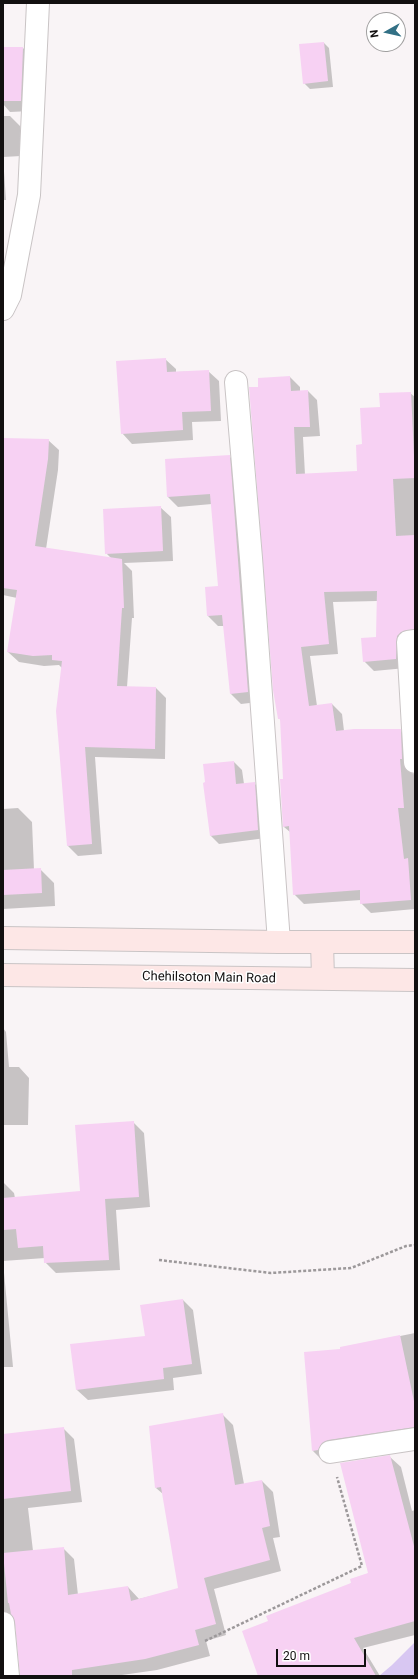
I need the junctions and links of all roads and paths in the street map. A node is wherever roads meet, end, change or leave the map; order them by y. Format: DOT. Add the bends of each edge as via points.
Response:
graph roads {
  1 [pos="38,3"];
  2 [pos="3,309"];
  3 [pos="236,382"];
  4 [pos="415,641"];
  5 [pos="415,762"];
  6 [pos="3,938"];
  7 [pos="279,942"];
  8 [pos="322,942"];
  9 [pos="415,942"];
  10 [pos="3,975"];
  11 [pos="323,978"];
  12 [pos="415,980"];
  13 [pos="415,1245"];
  14 [pos="159,1260"];
  15 [pos="415,1439"];
  16 [pos="330,1452"];
  17 [pos="3,1623"];
  18 [pos="205,1640"];
  19 [pos="8,1676"];
  1 -- 2 [label="street" via="29,195 10,295"];
  3 -- 7 [label="street"];
  4 -- 5 [label="street" via="408,642"];
  6 -- 7 [label="main road"];
  7 -- 8 [label="main road"];
  8 -- 9 [label="main road"];
  8 -- 11 [label="main road"];
  10 -- 11 [label="main road, Chehilsoton Main Road"];
  11 -- 12 [label="main road, Chehilsoton Main Road"];
  13 -- 14 [label="path" via="406,1246 351,1268 270,1273"];
  15 -- 16 [label="street"];
  16 -- 18 [label="path" via="362,1566"];
  17 -- 19 [label="street"];
}
